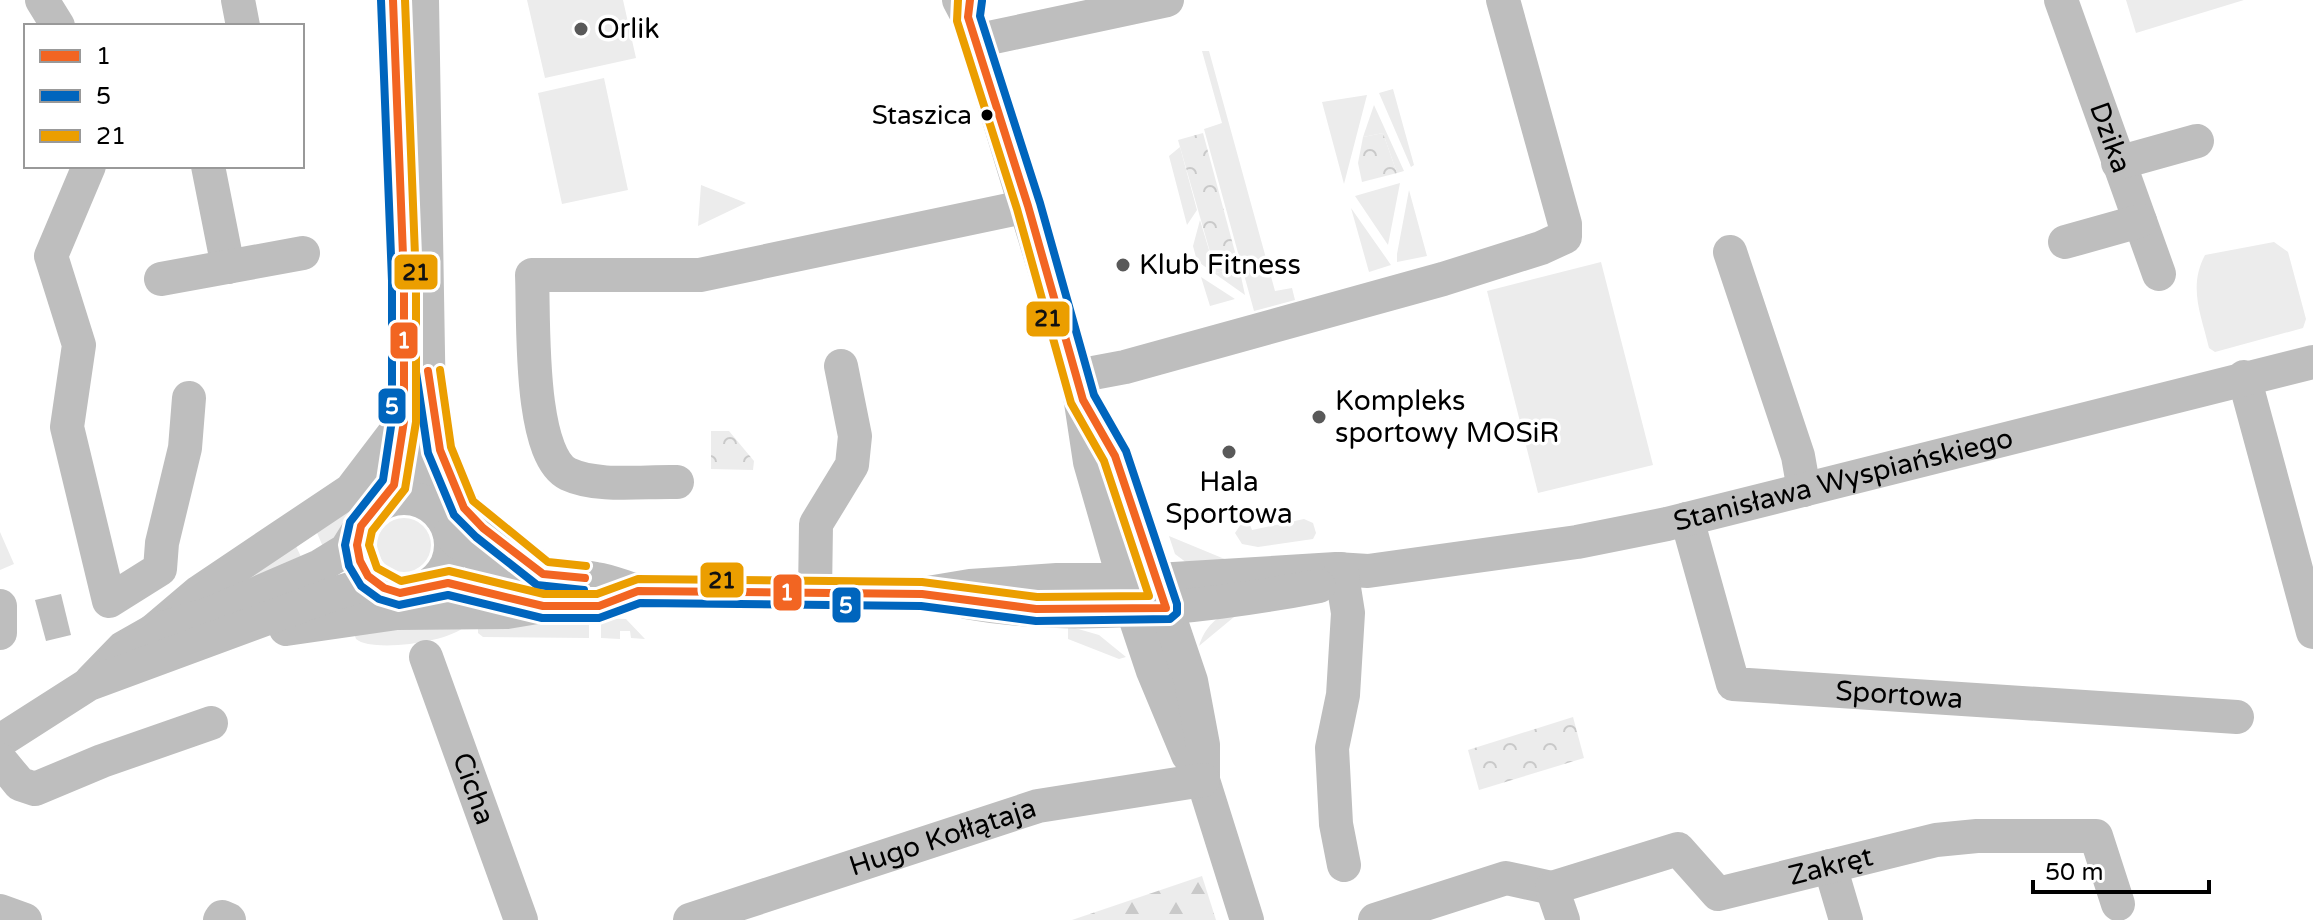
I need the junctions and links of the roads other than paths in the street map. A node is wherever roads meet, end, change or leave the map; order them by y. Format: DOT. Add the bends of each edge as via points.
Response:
graph roads {
  1 [pos="42,0"];
  2 [pos="238,0"];
  3 [pos="393,0"];
  4 [pos="422,0"];
  5 [pos="1167,0"];
  6 [pos="1503,0"];
  7 [pos="2061,0"];
  8 [pos="968,14"];
  9 [pos="57,24"];
  10 [pos="243,24"];
  11 [pos="2197,141"];
  12 [pos="2118,163"];
  13 [pos="88,168"];
  14 [pos="208,168"];
  15 [pos="1028,206"];
  16 [pos="2140,221"];
  17 [pos="2065,242"];
  18 [pos="1730,252"];
  19 [pos="303,253"];
  20 [pos="228,267"];
  21 [pos="2159,274"];
  22 [pos="161,279"];
  23 [pos="415,281"];
  24 [pos="2313,362"];
  25 [pos="841,366"];
  26 [pos="2244,377"];
  27 [pos="1080,388"];
  28 [pos="189,398"];
  29 [pos="416,416"];
  30 [pos="677,482"];
  31 [pos="1804,490"];
  32 [pos="370,515"];
  33 [pos="1687,519"];
  34 [pos="446,525"];
  35 [pos="1351,573"];
  36 [pos="429,585"];
  37 [pos="384,588"];
  38 [pos="543,590"];
  39 [pos="815,594"];
  40 [pos="1144,594"];
  41 [pos="0,606"];
  42 [pos="238,630"];
  43 [pos="153,631"];
  44 [pos="2313,632"];
  45 [pos="0,633"];
  46 [pos="426,657"];
  47 [pos="89,684"];
  48 [pos="2237,717"];
  49 [pos="211,723"];
  50 [pos="0,741"];
  51 [pos="0,760"];
  52 [pos="1202,776"];
  53 [pos="1344,865"];
  54 [pos="1830,866"];
  55 [pos="1558,904"];
  56 [pos="2118,904"];
  57 [pos="1721,907"];
  58 [pos="0,911"];
  59 [pos="25,920"];
  60 [pos="521,920"];
  61 [pos="690,920"];
  62 [pos="1247,920"];
  63 [pos="1375,920"];
  64 [pos="1846,920"];
  1 -- 9 [label="street"];
  2 -- 10 [label="street"];
  3 -- 23 [label="street"];
  4 -- 23 [label="street"];
  5 -- 8 [label="street"];
  6 -- 27 [label="street" via="1565,237 1443,279 1125,367"];
  7 -- 12 [label="street, Dzika"];
  8 -- 15 [label="street"];
  11 -- 12 [label="street"];
  12 -- 16 [label="street, Dzika"];
  13 -- 28 [label="street" via="51,256 79,345 67,427 109,601 160,569 185,448"];
  14 -- 20 [label="street"];
  15 -- 27 [label="street"];
  15 -- 30 [label="street" via="700,275 532,275 537,384 552,461 583,480"];
  16 -- 17 [label="street"];
  16 -- 21 [label="street, Dzika"];
  18 -- 31 [label="street" via="1798,456"];
  19 -- 20 [label="street"];
  20 -- 22 [label="street"];
  23 -- 29 [label="street"];
  24 -- 26 [label="street, Stanisława Wyspiańskiego"];
  25 -- 39 [label="street" via="855,436 852,465 816,524"];
  26 -- 31 [label="street, Stanisława Wyspiańskiego"];
  26 -- 44 [label="street"];
  27 -- 40 [label="street" via="1115,456"];
  29 -- 32 [label="street" via="394,485"];
  29 -- 34 [label="street" via="430,490"];
  29 -- 38 [label="street" via="462,506 496,539 525,555"];
  29 -- 43 [label="street" via="351,490 199,592"];
  31 -- 33 [label="street, Stanisława Wyspiańskiego"];
  32 -- 34 [label="street" via="395,499 413,499"];
  32 -- 37 [label="street" via="357,545 360,561"];
  32 -- 43 [label="street" via="346,550 320,566 209,614"];
  33 -- 35 [label="street, Stanisława Wyspiańskiego" via="1577,542"];
  33 -- 48 [label="street, Sportowa" via="1733,684"];
  34 -- 36 [label="street" via="449,563"];
  34 -- 38 [label="street, Stanisława Wyspiańskiego" via="466,551"];
  35 -- 40 [label="street, Stanisława Wyspiańskiego"];
  35 -- 53 [label="street" via="1343,695 1332,748"];
  36 -- 37 [label="street" via="400,593"];
  36 -- 38 [label="street, Stanisława Wyspiańskiego"];
  37 -- 42 [label="street" via="360,586"];
  38 -- 39 [label="street, Stanisława Wyspiańskiego" via="599,606 638,591"];
  38 -- 42 [label="street" via="507,612 397,613 280,631"];
  39 -- 40 [label="street, Stanisława Wyspiańskiego" via="922,594 1036,609"];
  40 -- 52 [label="street" via="1172,717"];
  41 -- 45 [label="street"];
  42 -- 47 [label="street"];
  43 -- 47 [label="street" via="123,648"];
  46 -- 60 [label="street, Cicha"];
  47 -- 50 [label="street"];
  49 -- 51 [label="street" via="35,789 20,784"];
  52 -- 61 [label="street, Hugo Kołłątaja" via="1038,806"];
  52 -- 62 [label="street"];
  54 -- 56 [label="street, Zakręt" via="1936,840 2096,836"];
  54 -- 57 [label="street, Zakręt"];
  54 -- 64 [label="street"];
  55 -- 57 [label="street, Zakręt" via="1678,849"];
  55 -- 63 [label="street" via="1506,878"];
  58 -- 59 [label="street"];
}
